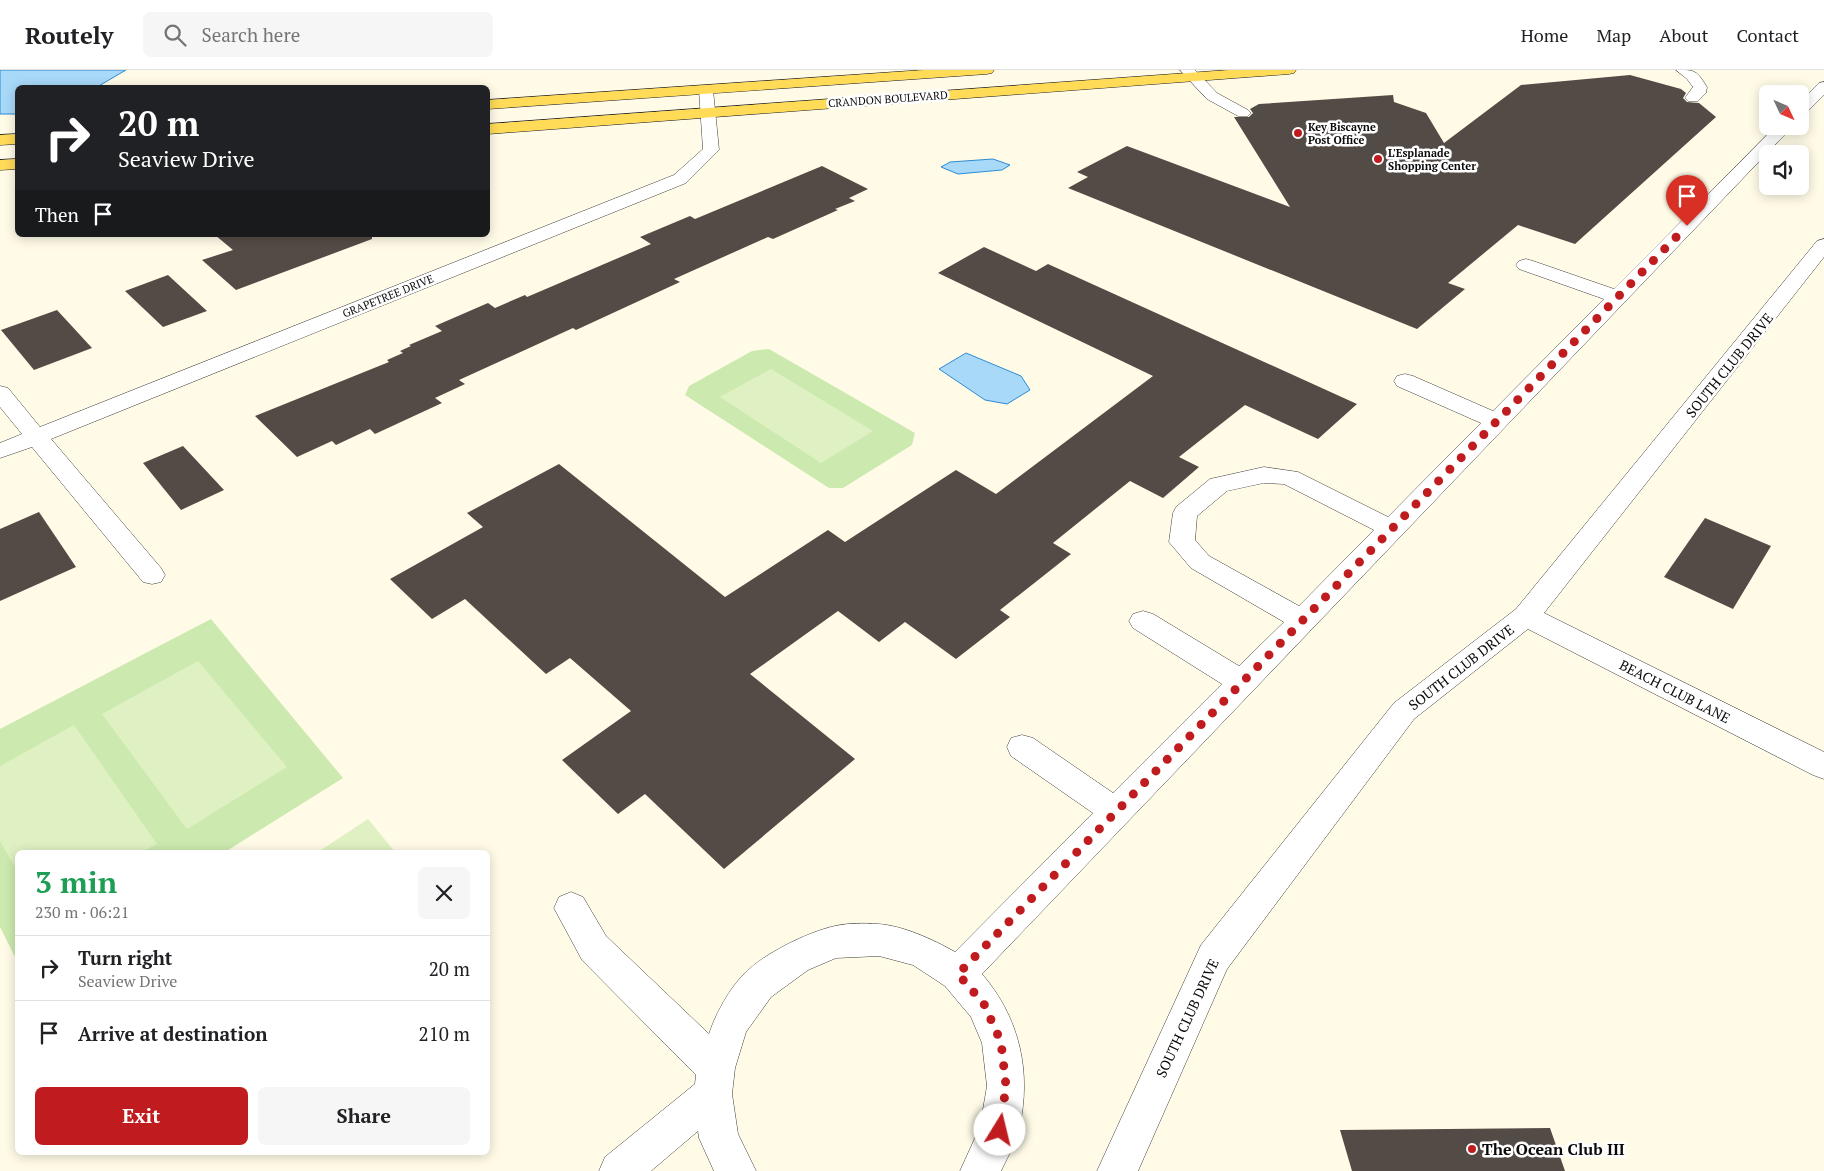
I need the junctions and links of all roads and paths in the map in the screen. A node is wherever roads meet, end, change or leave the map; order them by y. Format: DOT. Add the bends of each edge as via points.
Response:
graph roads {
  1 [pos="987,70"];
  2 [pos="1289,70"];
  3 [pos="1683,70"];
  4 [pos="1190,74"];
  5 [pos="1824,86"];
  6 [pos="706,90"];
  7 [pos="1693,98"];
  8 [pos="1809,102"];
  9 [pos="490,106"];
  10 [pos="708,112"];
  11 [pos="1243,113"];
  12 [pos="490,129"];
  13 [pos="1776,135"];
  14 [pos="15,139"];
  15 [pos="0,140"];
  16 [pos="0,164"];
  17 [pos="15,164"];
  18 [pos="1821,253"];
  19 [pos="1526,264"];
  20 [pos="1618,297"];
  21 [pos="1405,381"];
  22 [pos="0,392"];
  23 [pos="1497,421"];
  24 [pos="35,437"];
  25 [pos="0,451"];
  26 [pos="1392,529"];
  27 [pos="152,575"];
  28 [pos="1526,616"];
  29 [pos="1303,620"];
  30 [pos="1143,621"];
  31 [pos="1242,682"];
  32 [pos="1022,747"];
  33 [pos="1824,766"];
  34 [pos="1116,812"];
  35 [pos="571,908"];
  36 [pos="958,974"];
  37 [pos="715,1081"];
  38 [pos="619,1171"];
  39 [pos="736,1171"];
  40 [pos="980,1171"];
  41 [pos="1117,1171"];
  1 -- 6 [label="main road, CRANDON BOULEVARD"];
  2 -- 4 [label="main road, CRANDON BOULEVARD"];
  3 -- 7 [label="street" via="1693,76 1700,88"];
  4 -- 10 [label="main road, CRANDON BOULEVARD"];
  4 -- 11 [label="street" via="1212,96"];
  5 -- 8 [label="street"];
  6 -- 9 [label="main road, CRANDON BOULEVARD"];
  6 -- 10 [label="street, GRAPETREE DRIVE"];
  10 -- 12 [label="main road, CRANDON BOULEVARD"];
  10 -- 24 [label="street, GRAPETREE DRIVE" via="711,150 680,179"];
  13 -- 20 [label="street"];
  14 -- 15 [label="main road"];
  16 -- 17 [label="main road"];
  18 -- 28 [label="street, SOUTH CLUB DRIVE"];
  19 -- 20 [label="street"];
  20 -- 23 [label="street"];
  21 -- 23 [label="street"];
  22 -- 24 [label="street"];
  23 -- 26 [label="street"];
  24 -- 25 [label="street, GRAPETREE DRIVE"];
  24 -- 27 [label="street"];
  26 -- 29 [label="street"];
  26 -- 29 [label="street" via="1289,477 1264,475 1219,485 1185,514 1182,542 1200,562"];
  28 -- 33 [label="street, BEACH CLUB LANE"];
  28 -- 41 [label="street, SOUTH CLUB DRIVE" via="1404,711 1214,957"];
  29 -- 31 [label="street"];
  30 -- 31 [label="street"];
  31 -- 34 [label="street"];
  32 -- 34 [label="street"];
  34 -- 36 [label="street"];
  35 -- 37 [label="street" via="594,948"];
  36 -- 37 [label="street" via="921,951 879,940 836,942 795,958 758,985 731,1023"];
  36 -- 40 [label="street" via="984,1004 1001,1042 1006,1086 1000,1130"];
  37 -- 38 [label="street"];
  37 -- 39 [label="street" via="719,1138"];
}
